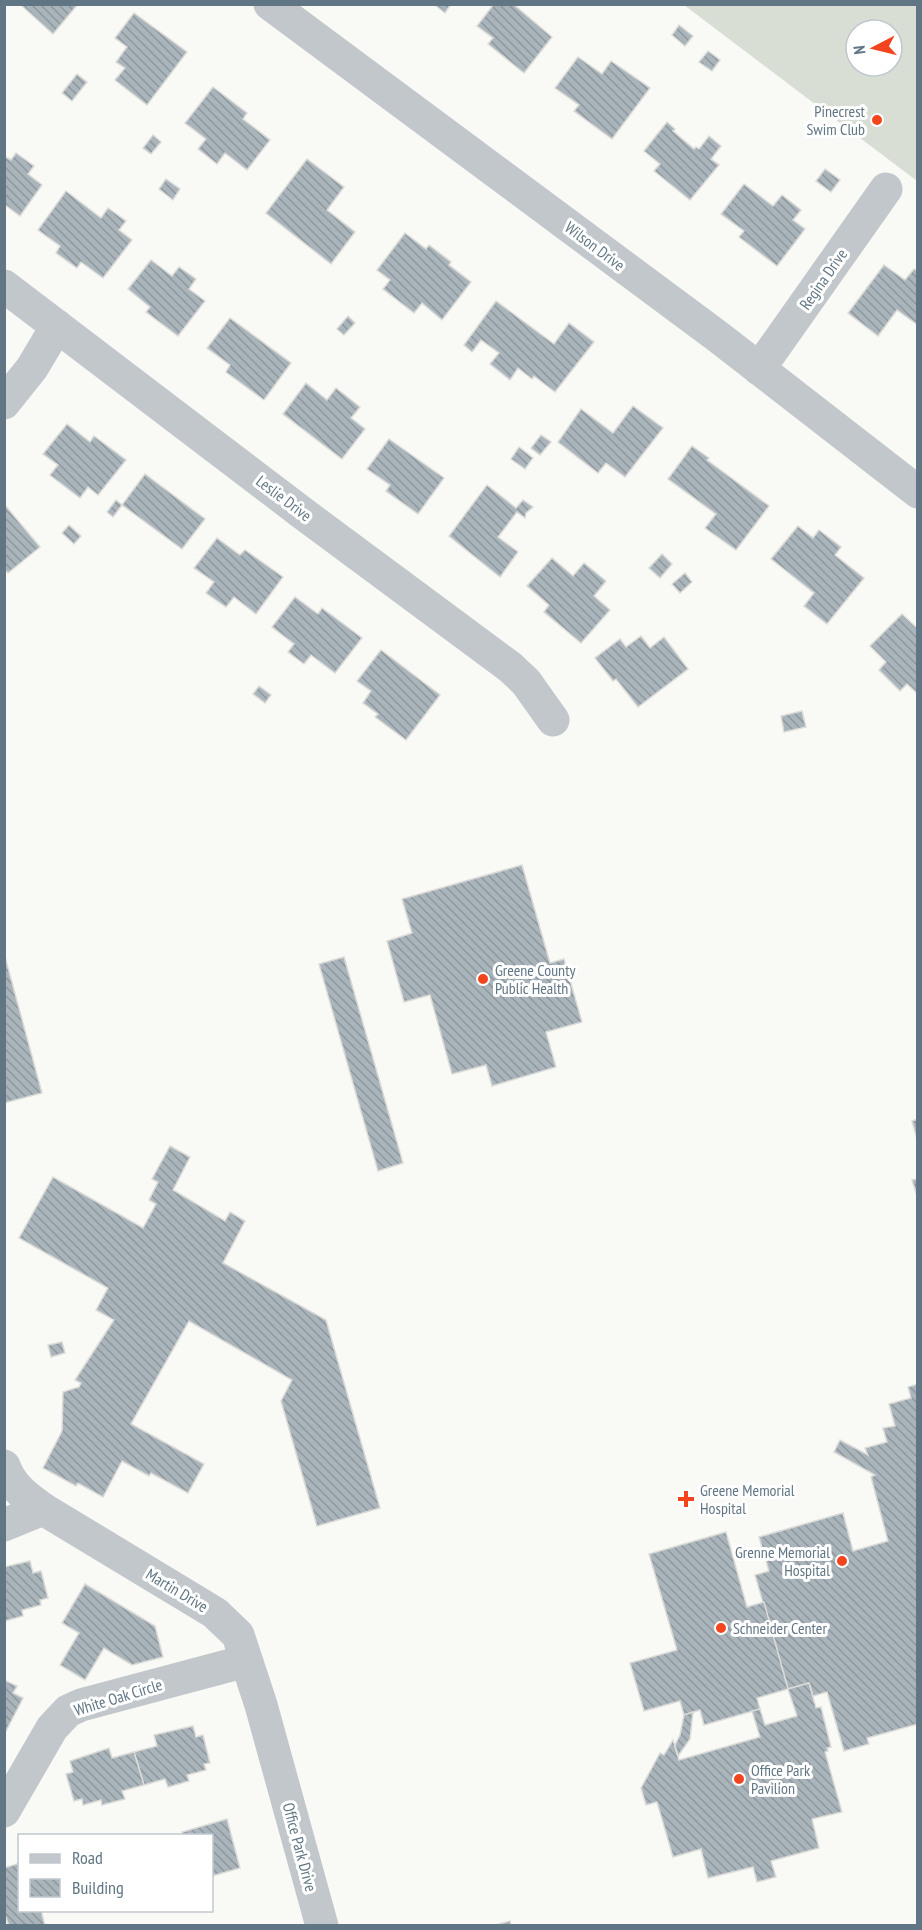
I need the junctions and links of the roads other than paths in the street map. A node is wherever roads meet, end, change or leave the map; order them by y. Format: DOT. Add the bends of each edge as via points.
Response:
graph roads {
  1 [pos="270,4"];
  2 [pos="886,189"];
  3 [pos="4,286"];
  4 [pos="57,326"];
  5 [pos="759,369"];
  6 [pos="4,403"];
  7 [pos="918,492"];
  8 [pos="553,720"];
  9 [pos="4,1466"];
  10 [pos="43,1509"];
  11 [pos="4,1525"];
  12 [pos="246,1661"];
  13 [pos="279,1769"];
  14 [pos="4,1810"];
  15 [pos="321,1926"];
  1 -- 5 [label="street, Wilson Drive"];
  2 -- 5 [label="street, Regina Drive"];
  3 -- 4 [label="street, Leslie Drive"];
  4 -- 6 [label="street" via="32,368"];
  4 -- 8 [label="street, Leslie Drive" via="510,667"];
  5 -- 7 [label="street, Wilson Drive"];
  9 -- 10 [label="street, Martin Drive" via="17,1488"];
  10 -- 11 [label="street"];
  10 -- 12 [label="street, Martin Drive" via="215,1613 238,1635"];
  12 -- 13 [label="street, Martin Drive"];
  12 -- 14 [label="street, White Oak Circle" via="69,1711 52,1728"];
  13 -- 15 [label="street, Office Park Drive"];
}
